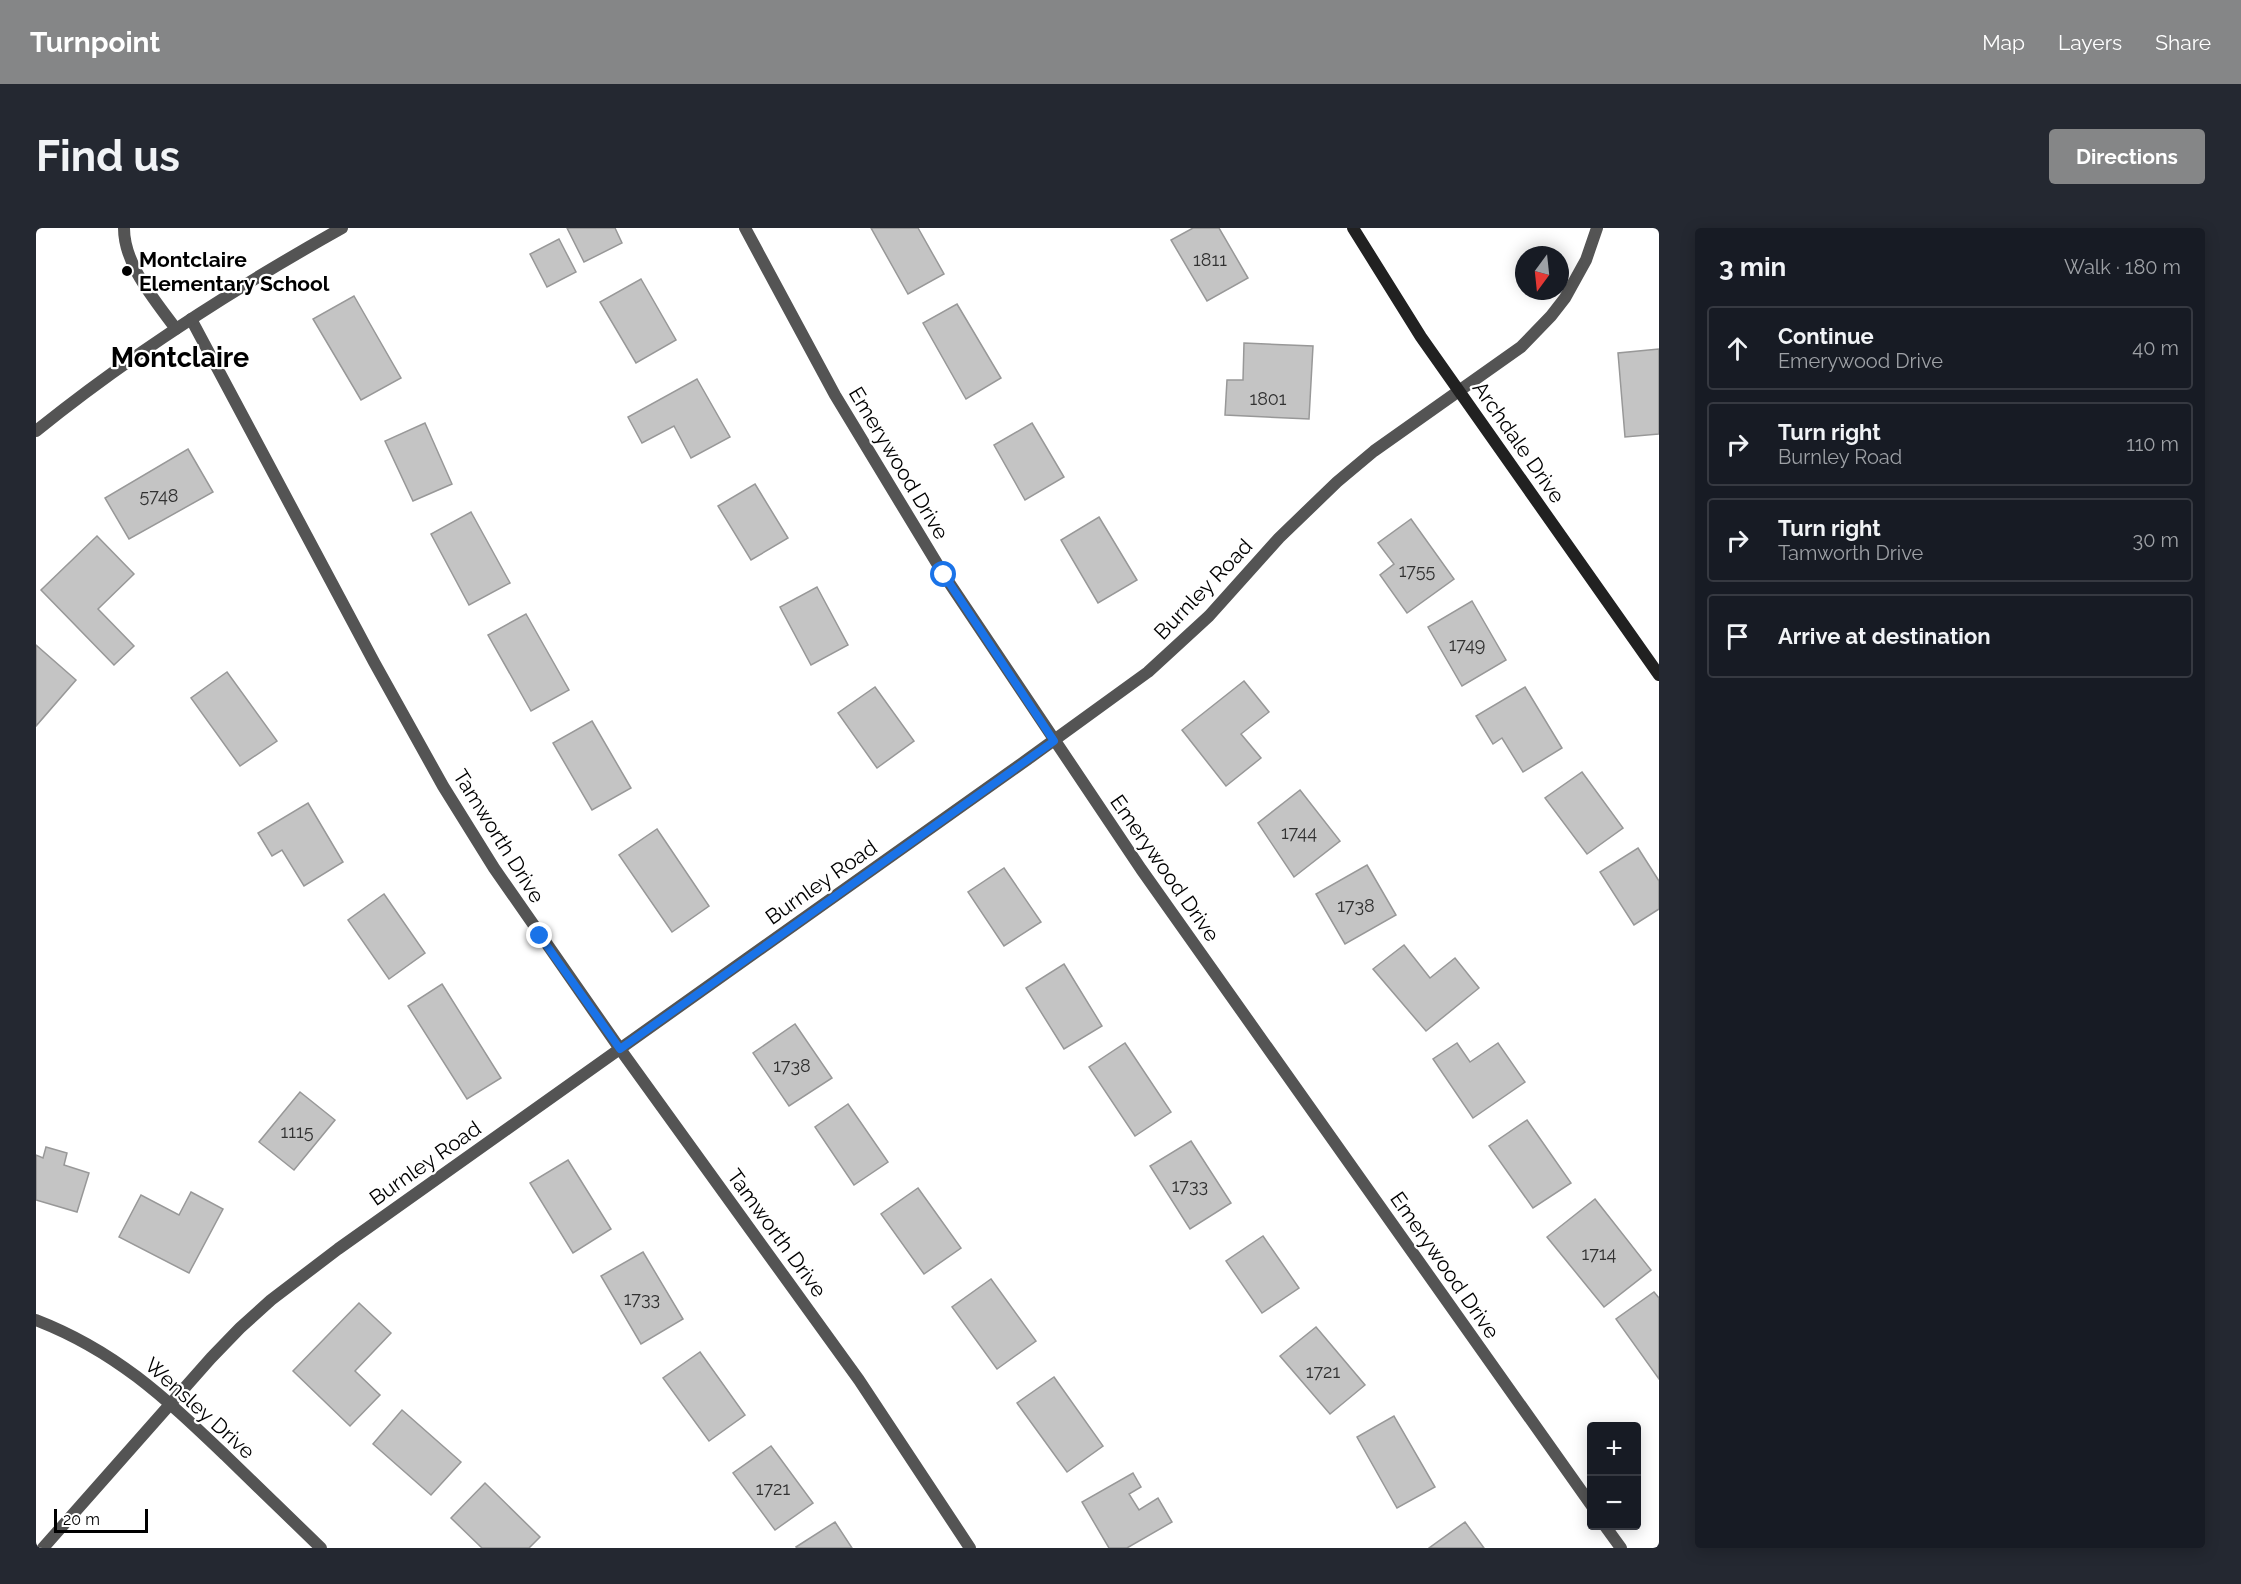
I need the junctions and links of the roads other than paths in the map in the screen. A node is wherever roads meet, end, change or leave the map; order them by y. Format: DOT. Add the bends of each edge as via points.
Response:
graph roads {
  1 [pos="124,228"];
  2 [pos="342,228"];
  3 [pos="745,228"];
  4 [pos="1353,228"];
  5 [pos="1597,228"];
  6 [pos="191,319"];
  7 [pos="176,329"];
  8 [pos="1458,390"];
  9 [pos="36,431"];
  10 [pos="1659,675"];
  11 [pos="1054,741"];
  12 [pos="620,1049"];
  13 [pos="36,1320"];
  14 [pos="171,1404"];
  15 [pos="1587,1499"];
  16 [pos="1608,1530"];
  17 [pos="43,1548"];
  18 [pos="321,1548"];
  19 [pos="970,1548"];
  20 [pos="1621,1548"];
  1 -- 7 [label="street" via="124,244 146,288"];
  2 -- 6 [label="street"];
  3 -- 11 [label="street, Emerywood Drive" via="865,445 944,575"];
  4 -- 8 [label="street, Archdale Drive"];
  5 -- 8 [label="street, Burnley Road" via="1586,260 1551,316 1521,347"];
  6 -- 7 [label="street"];
  6 -- 12 [label="street, Tamworth Drive" via="443,786 494,868"];
  7 -- 9 [label="street" via="91,387"];
  8 -- 10 [label="street, Archdale Drive"];
  8 -- 11 [label="street, Burnley Road" via="1337,482 1209,616 1148,672"];
  11 -- 12 [label="street, Burnley Road"];
  11 -- 15 [label="street, Emerywood Drive"];
  12 -- 14 [label="street, Burnley Road" via="271,1300"];
  12 -- 19 [label="street, Tamworth Drive" via="859,1380"];
  13 -- 14 [label="street, Wensley Drive" via="92,1345 143,1379"];
  14 -- 17 [label="street, Burnley Road"];
  14 -- 18 [label="street, Wensley Drive"];
  16 -- 20 [label="street"];
}
